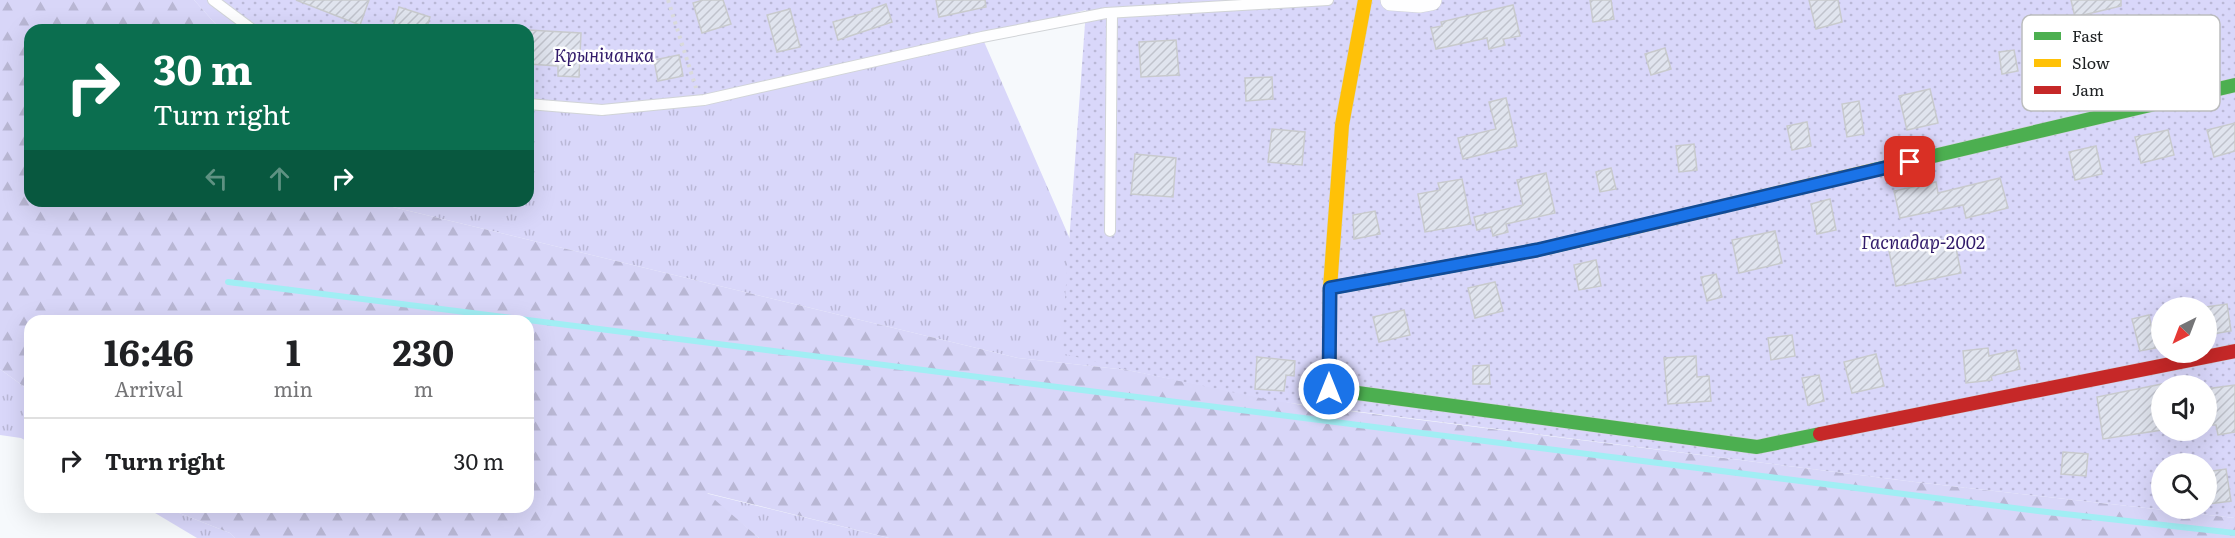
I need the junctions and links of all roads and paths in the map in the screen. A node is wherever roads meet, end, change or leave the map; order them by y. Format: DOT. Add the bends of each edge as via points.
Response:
graph roads {
  1 [pos="213,0"];
  2 [pos="668,0"];
  3 [pos="1328,0"];
  4 [pos="1365,0"];
  5 [pos="1391,0"];
  6 [pos="1431,0"];
  7 [pos="1112,13"];
  8 [pos="245,24"];
  9 [pos="2235,85"];
  10 [pos="2220,89"];
  11 [pos="700,100"];
  12 [pos="534,104"];
  13 [pos="2125,111"];
  14 [pos="1110,231"];
  15 [pos="1330,288"];
  16 [pos="2235,351"];
  1 -- 8 [label="lane"];
  2 -- 11 [label="path"];
  3 -- 7 [label="lane"];
  4 -- 15 [label="street" via="1342,124"];
  5 -- 6 [label="street"];
  7 -- 11 [label="lane" via="982,37"];
  7 -- 14 [label="lane"];
  9 -- 10 [label="street"];
  11 -- 12 [label="lane" via="602,110"];
  13 -- 15 [label="street" via="1537,250"];
  15 -- 16 [label="street" via="1329,389 1757,447"];
}
